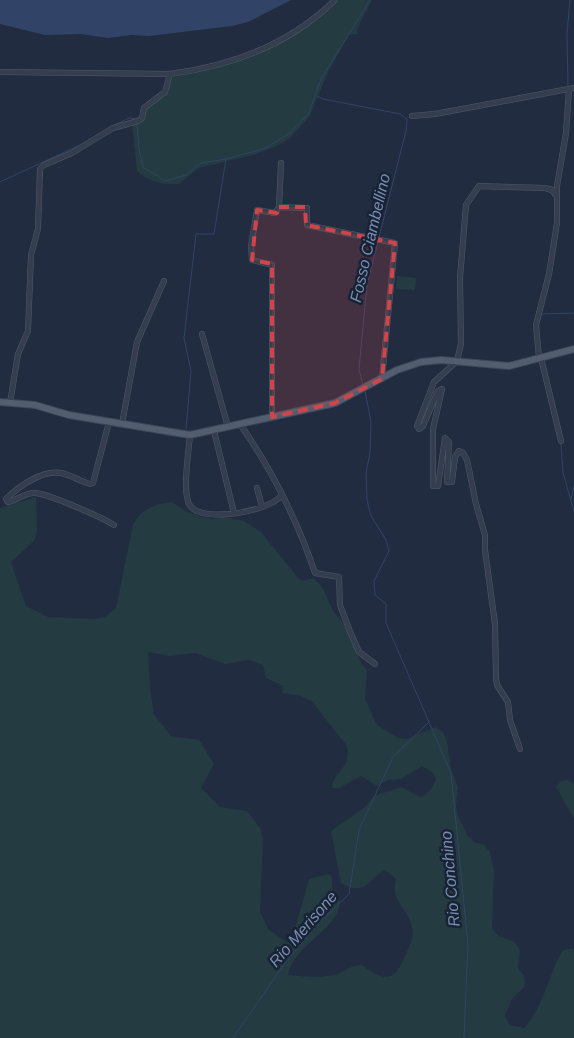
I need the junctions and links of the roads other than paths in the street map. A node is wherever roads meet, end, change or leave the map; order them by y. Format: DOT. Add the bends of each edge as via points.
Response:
graph roads {
  1 [pos="335,0"];
  2 [pos="0,72"];
  3 [pos="170,74"];
  4 [pos="572,89"];
  5 [pos="412,116"];
  6 [pos="281,163"];
  7 [pos="557,197"];
  8 [pos="279,207"];
  9 [pos="164,281"];
  10 [pos="202,334"];
  11 [pos="574,349"];
  12 [pos="540,358"];
  13 [pos="457,361"];
  14 [pos="382,379"];
  15 [pos="0,402"];
  16 [pos="10,403"];
  17 [pos="272,417"];
  18 [pos="109,422"];
  19 [pos="122,424"];
  20 [pos="240,424"];
  21 [pos="228,427"];
  22 [pos="214,431"];
  23 [pos="190,435"];
  24 [pos="561,441"];
  25 [pos="257,488"];
  26 [pos="281,496"];
  27 [pos="262,507"];
  28 [pos="234,513"];
  29 [pos="114,525"];
  30 [pos="375,664"];
  31 [pos="520,749"];
  1 -- 3 [label="street" via="278,43 220,65"];
  2 -- 3 [label="street"];
  3 -- 16 [label="street" via="165,92 144,108 138,121 113,128 40,169 38,229 31,255 28,331 18,354"];
  4 -- 5 [label="street"];
  4 -- 7 [label="street"];
  6 -- 8 [label="street"];
  7 -- 12 [label="street" via="557,223 549,274 536,325"];
  7 -- 13 [label="street" via="552,190 545,188 480,186 466,204 460,278 461,344"];
  8 -- 14 [label="street" via="307,208 307,225 395,244"];
  8 -- 17 [label="street" via="275,213 256,210 251,246 252,260 272,265"];
  9 -- 19 [label="street" via="137,342"];
  10 -- 21 [label="street"];
  11 -- 12 [label="main road"];
  12 -- 13 [label="main road" via="498,367"];
  12 -- 24 [label="street"];
  13 -- 14 [label="main road" via="421,362"];
  13 -- 31 [label="street" via="434,382 417,426 419,429 424,426 438,391 442,389 433,430 433,486 438,486 445,438 449,442 447,482 452,482 455,457 459,451 464,453 471,475 485,535 495,624 497,685 508,702 510,720"];
  14 -- 17 [label="main road" via="335,403"];
  15 -- 16 [label="main road"];
  16 -- 18 [label="main road" via="35,405"];
  17 -- 20 [label="main road"];
  18 -- 19 [label="main road"];
  18 -- 29 [label="street" via="93,483 50,473 28,481 6,499 8,502 30,494 41,494 90,511"];
  19 -- 23 [label="main road"];
  20 -- 21 [label="main road"];
  20 -- 26 [label="street"];
  21 -- 22 [label="main road"];
  22 -- 23 [label="main road"];
  22 -- 28 [label="street"];
  23 -- 28 [label="street" via="186,486 191,507 198,512 217,515"];
  25 -- 27 [label="street"];
  26 -- 27 [label="street"];
  26 -- 30 [label="street" via="298,528 315,573 339,577 340,605 349,629 359,652"];
  27 -- 28 [label="street"];
}
